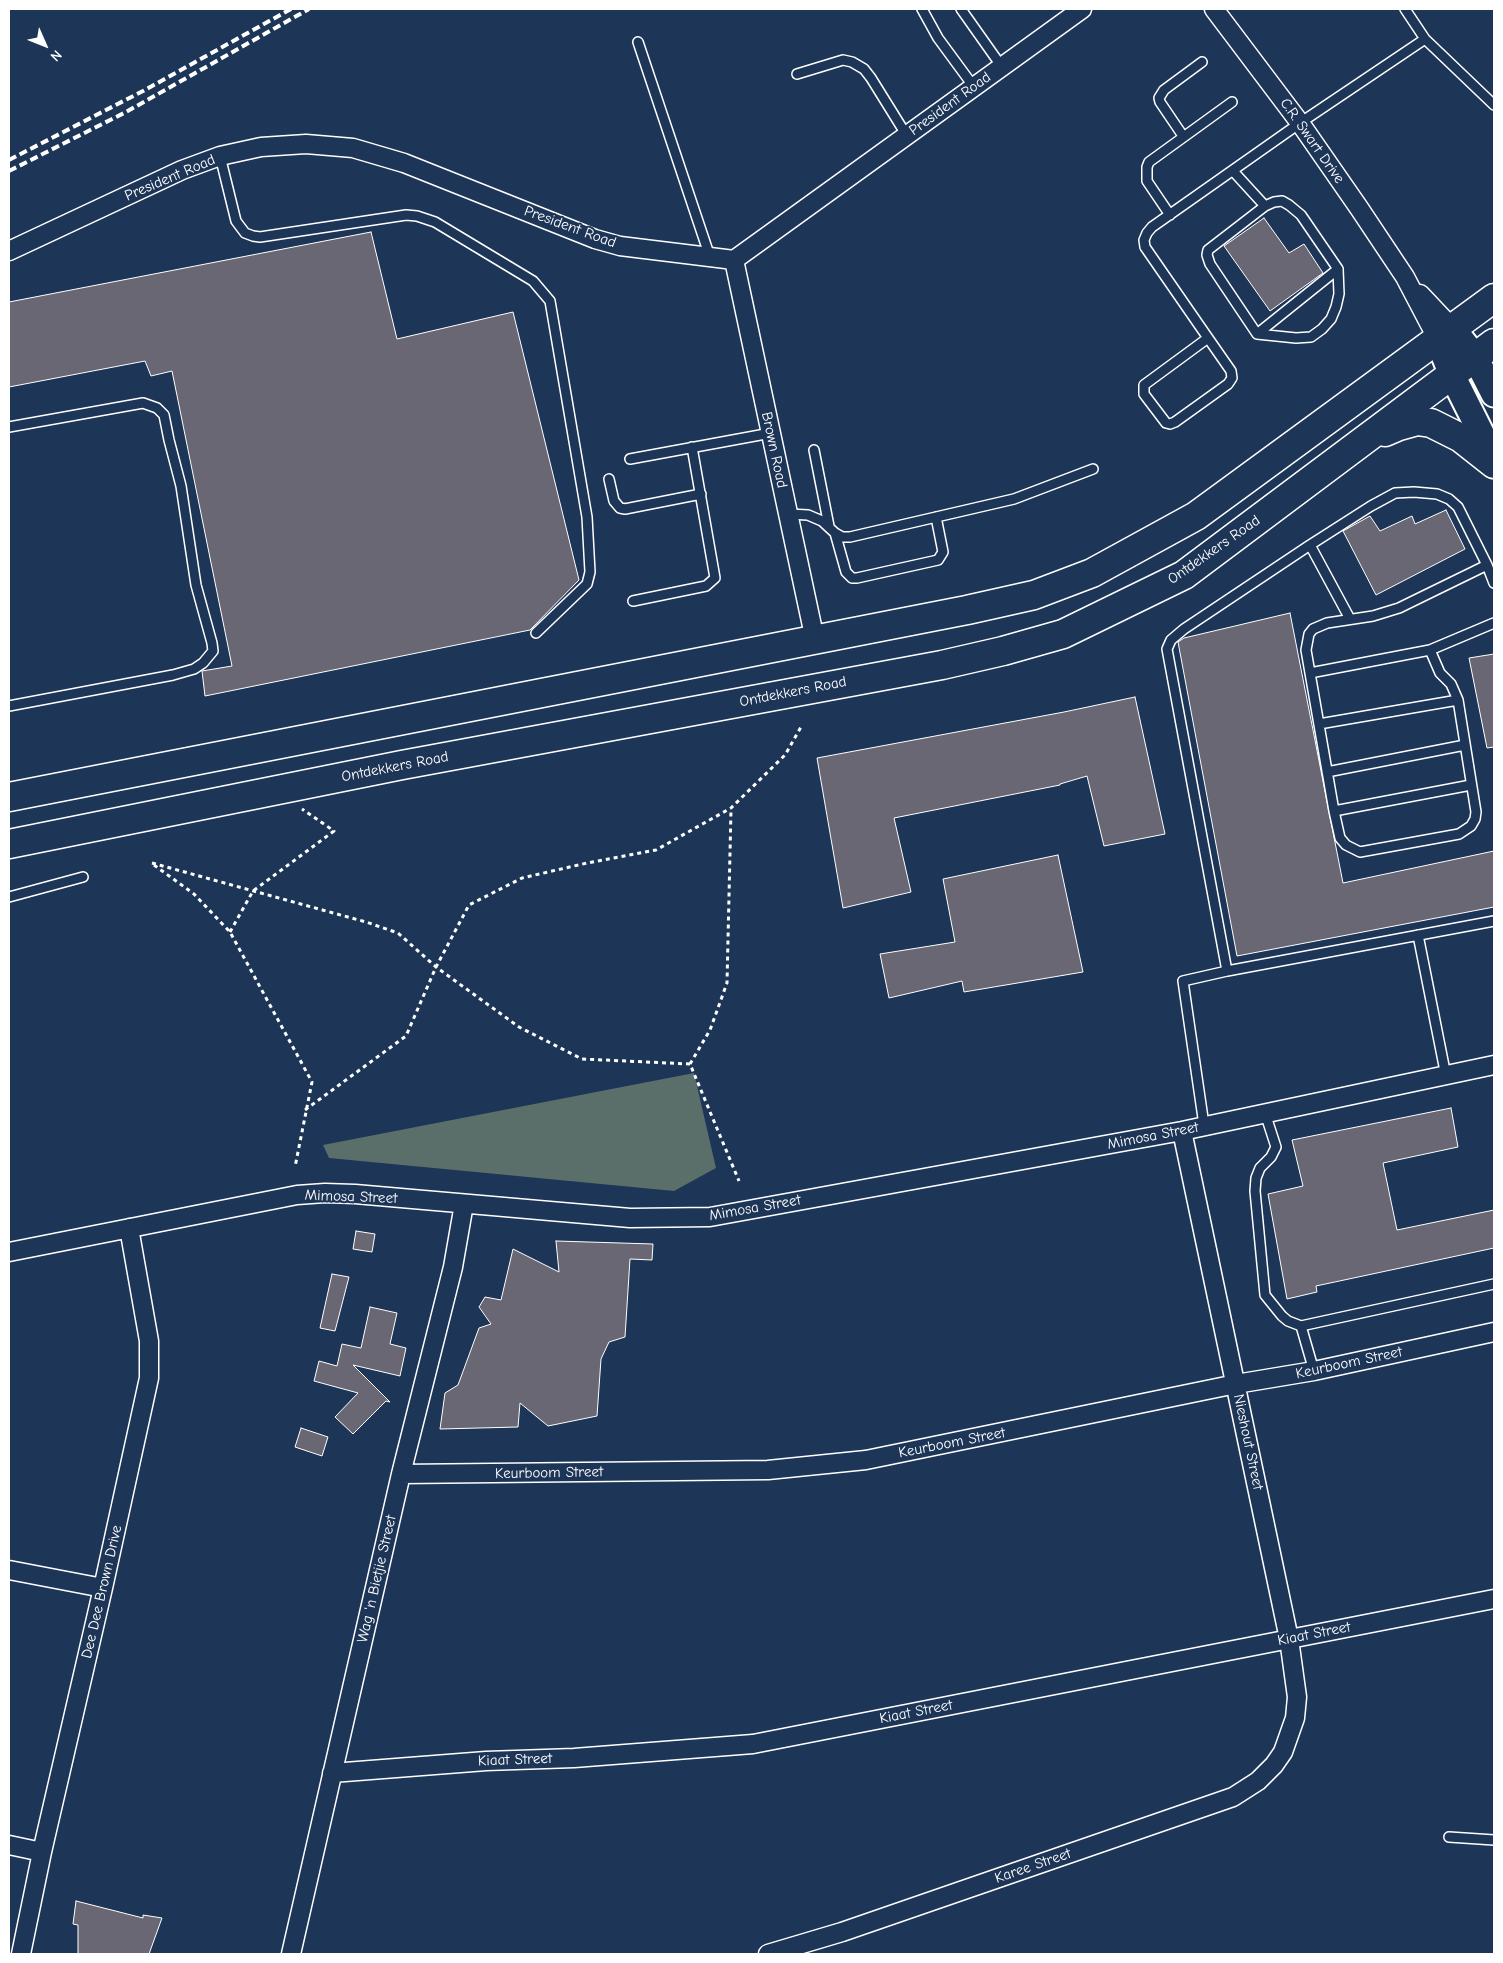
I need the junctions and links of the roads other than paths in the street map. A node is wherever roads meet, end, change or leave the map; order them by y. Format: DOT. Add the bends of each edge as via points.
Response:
graph roads {
  1 [pos="922,9"];
  2 [pos="961,9"];
  3 [pos="1082,9"];
  4 [pos="1214,9"];
  5 [pos="1406,9"];
  6 [pos="1425,40"];
  7 [pos="638,42"];
  8 [pos="1202,62"];
  9 [pos="1002,67"];
  10 [pos="797,74"];
  11 [pos="974,87"];
  12 [pos="1232,102"];
  13 [pos="1494,105"];
  14 [pos="1300,123"];
  15 [pos="907,136"];
  16 [pos="1184,136"];
  17 [pos="220,156"];
  18 [pos="1233,171"];
  19 [pos="1265,206"];
  20 [pos="1170,215"];
  21 [pos="9,251"];
  22 [pos="710,257"];
  23 [pos="734,260"];
  24 [pos="1338,269"];
  25 [pos="1494,298"];
  26 [pos="1258,334"];
  27 [pos="1446,334"];
  28 [pos="1208,338"];
  29 [pos="1485,350"];
  30 [pos="1452,375"];
  31 [pos="1494,394"];
  32 [pos="9,428"];
  33 [pos="771,433"];
  34 [pos="692,448"];
  35 [pos="1355,448"];
  36 [pos="814,450"];
  37 [pos="630,459"];
  38 [pos="1494,459"];
  39 [pos="1494,464"];
  40 [pos="1094,469"];
  41 [pos="610,479"];
  42 [pos="700,494"];
  43 [pos="788,514"];
  44 [pos="936,518"];
  45 [pos="832,530"];
  46 [pos="1310,545"];
  47 [pos="1487,565"];
  48 [pos="1494,583"];
  49 [pos="634,602"];
  50 [pos="1350,619"];
  51 [pos="1494,623"];
  52 [pos="536,633"];
  53 [pos="814,640"];
  54 [pos="1430,650"];
  55 [pos="1310,673"];
  56 [pos="1458,700"];
  57 [pos="9,706"];
  58 [pos="1319,724"];
  59 [pos="1465,745"];
  60 [pos="1327,772"];
  61 [pos="1471,785"];
  62 [pos="9,797"];
  63 [pos="1334,811"];
  64 [pos="9,844"];
  65 [pos="83,877"];
  66 [pos="9,896"];
  67 [pos="1494,921"];
  68 [pos="1418,935"];
  69 [pos="1226,971"];
  70 [pos="1494,1065"];
  71 [pos="1446,1076"];
  72 [pos="1265,1114"];
  73 [pos="1204,1126"];
  74 [pos="1182,1131"];
  75 [pos="464,1204"];
  76 [pos="129,1228"];
  77 [pos="9,1252"];
  78 [pos="1494,1284"];
  79 [pos="1301,1326"];
  80 [pos="1494,1332"];
  81 [pos="1314,1371"];
  82 [pos="1236,1384"];
  83 [pos="401,1474"];
  84 [pos="9,1570"];
  85 [pos="104,1588"];
  86 [pos="1494,1599"];
  87 [pos="1288,1639"];
  88 [pos="1284,1752"];
  89 [pos="332,1773"];
  90 [pos="1449,1837"];
  91 [pos="1494,1840"];
  92 [pos="9,1845"];
  93 [pos="42,1852"];
  94 [pos="21,1954"];
  95 [pos="291,1954"];
  96 [pos="768,1954"];
  1 -- 11 [label="lane" via="938,38"];
  2 -- 9 [label="lane"];
  3 -- 9 [label="street, President Road"];
  4 -- 14 [label="street, C.R. Swart Drive"];
  5 -- 6 [label="lane"];
  6 -- 13 [label="lane"];
  6 -- 14 [label="lane"];
  7 -- 22 [label="lane"];
  8 -- 16 [label="lane" via="1164,90 1159,98"];
  9 -- 11 [label="street, President Road"];
  10 -- 15 [label="lane" via="843,60 852,62 871,78"];
  11 -- 15 [label="street, President Road"];
  12 -- 16 [label="lane"];
  14 -- 18 [label="lane"];
  14 -- 27 [label="street, C.R. Swart Drive"];
  15 -- 23 [label="street, President Road"];
  16 -- 20 [label="lane" via="1152,158 1146,166 1147,181"];
  17 -- 21 [label="street, President Road" via="182,170"];
  17 -- 22 [label="street, President Road" via="261,147 306,144 353,148 404,163 595,239 620,246"];
  17 -- 52 [label="lane" via="236,221 245,233 260,237 417,216 435,222 533,281 550,301 587,517 590,572 587,584"];
  18 -- 19 [label="lane"];
  18 -- 20 [label="lane"];
  19 -- 24 [label="lane" via="1282,201 1290,205 1301,215"];
  19 -- 26 [label="lane" via="1211,246 1207,256"];
  20 -- 28 [label="lane" via="1147,233 1145,247"];
  22 -- 23 [label="street, President Road"];
  23 -- 33 [label="street, Brown Road"];
  24 -- 26 [label="lane"];
  24 -- 26 [label="lane" via="1336,307 1322,329 1311,337"];
  25 -- 27 [label="main road"];
  27 -- 29 [label="main road, C.R. Swart Drive"];
  27 -- 30 [label="main road, C.R. Swart Drive"];
  27 -- 53 [label="main road" via="1196,516 1092,573 1034,595"];
  28 -- 28 [label="lane" via="1144,385 1144,394 1166,423 1175,422 1232,378 1231,371"];
  29 -- 30 [label="main road, Ontdekkers Road"];
  29 -- 31 [label="main road, C.R. Swart Drive"];
  30 -- 35 [label="main road, Ontdekkers Road"];
  30 -- 38 [label="main road, C.R. Swart Drive"];
  32 -- 57 [label="lane" via="143,403 157,408 164,415 181,486 196,585 213,651 194,669 173,675"];
  33 -- 34 [label="lane"];
  33 -- 43 [label="street, Brown Road"];
  34 -- 37 [label="lane"];
  34 -- 42 [label="lane"];
  35 -- 39 [label="main road" via="1399,426 1417,421 1444,428"];
  35 -- 64 [label="main road, Ontdekkers Road" via="1184,575 1063,634 1003,652 275,790"];
  36 -- 45 [label="lane"];
  40 -- 44 [label="lane" via="1014,499"];
  41 -- 42 [label="lane" via="614,501 625,509"];
  42 -- 49 [label="lane" via="715,578 706,586"];
  43 -- 45 [label="lane" via="808,515"];
  43 -- 53 [label="street, Brown Road"];
  44 -- 45 [label="lane" via="850,537 842,537"];
  44 -- 45 [label="lane" via="943,552 938,560 857,578 846,572"];
  46 -- 47 [label="lane" via="1394,493 1437,494 1458,507"];
  46 -- 50 [label="lane"];
  46 -- 69 [label="lane" via="1184,629 1171,640 1167,649"];
  47 -- 48 [label="lane"];
  47 -- 50 [label="lane" via="1399,608"];
  50 -- 55 [label="lane" via="1327,623 1309,634 1306,650"];
  51 -- 54 [label="lane"];
  53 -- 62 [label="main road"];
  54 -- 55 [label="lane"];
  54 -- 56 [label="lane" via="1440,673 1451,684"];
  55 -- 58 [label="lane"];
  56 -- 58 [label="lane"];
  56 -- 59 [label="lane"];
  58 -- 60 [label="lane"];
  59 -- 60 [label="lane"];
  59 -- 61 [label="lane"];
  60 -- 63 [label="lane"];
  61 -- 63 [label="lane"];
  61 -- 63 [label="lane" via="1475,819 1459,834 1360,852 1340,838"];
  65 -- 66 [label="lane"];
  67 -- 68 [label="lane"];
  68 -- 69 [label="lane"];
  68 -- 71 [label="lane"];
  69 -- 73 [label="lane" via="1183,981"];
  70 -- 71 [label="street, Mimosa Street"];
  71 -- 72 [label="street, Mimosa Street"];
  72 -- 73 [label="street, Mimosa Street"];
  72 -- 79 [label="lane" via="1276,1147 1260,1168 1255,1191 1266,1295 1282,1316"];
  73 -- 74 [label="street, Mimosa Street"];
  74 -- 75 [label="street, Mimosa Street" via="710,1217 630,1218"];
  74 -- 82 [label="street, Nieshout Street"];
  75 -- 76 [label="street, Mimosa Street" via="355,1194 297,1195"];
  75 -- 83 [label="street, Wag 'n Bietjie Street" via="453,1267"];
  76 -- 77 [label="street, Mimosa Street"];
  76 -- 85 [label="street, Dee Dee Brown Drive" via="149,1341 149,1378"];
  78 -- 79 [label="lane"];
  79 -- 81 [label="lane"];
  80 -- 81 [label="street, Keurboom Street"];
  81 -- 82 [label="street, Keurboom Street"];
  82 -- 83 [label="street, Keurboom Street" via="866,1460 768,1470"];
  82 -- 87 [label="street, Nieshout Street"];
  83 -- 89 [label="street, Wag 'n Bietjie Street"];
  84 -- 85 [label="street"];
  85 -- 93 [label="street, Dee Dee Brown Drive"];
  86 -- 87 [label="street, Kiaat Street"];
  87 -- 88 [label="street, Nieshout Street" via="1296,1697 1295,1718"];
  87 -- 89 [label="street, Kiaat Street" via="753,1744"];
  88 -- 96 [label="street, Karee Street" via="1258,1781 1233,1797"];
  89 -- 95 [label="street, Wag 'n Bietjie Street"];
  90 -- 91 [label="lane"];
  92 -- 93 [label="street"];
  93 -- 94 [label="street, Dee Dee Brown Drive"];
}
